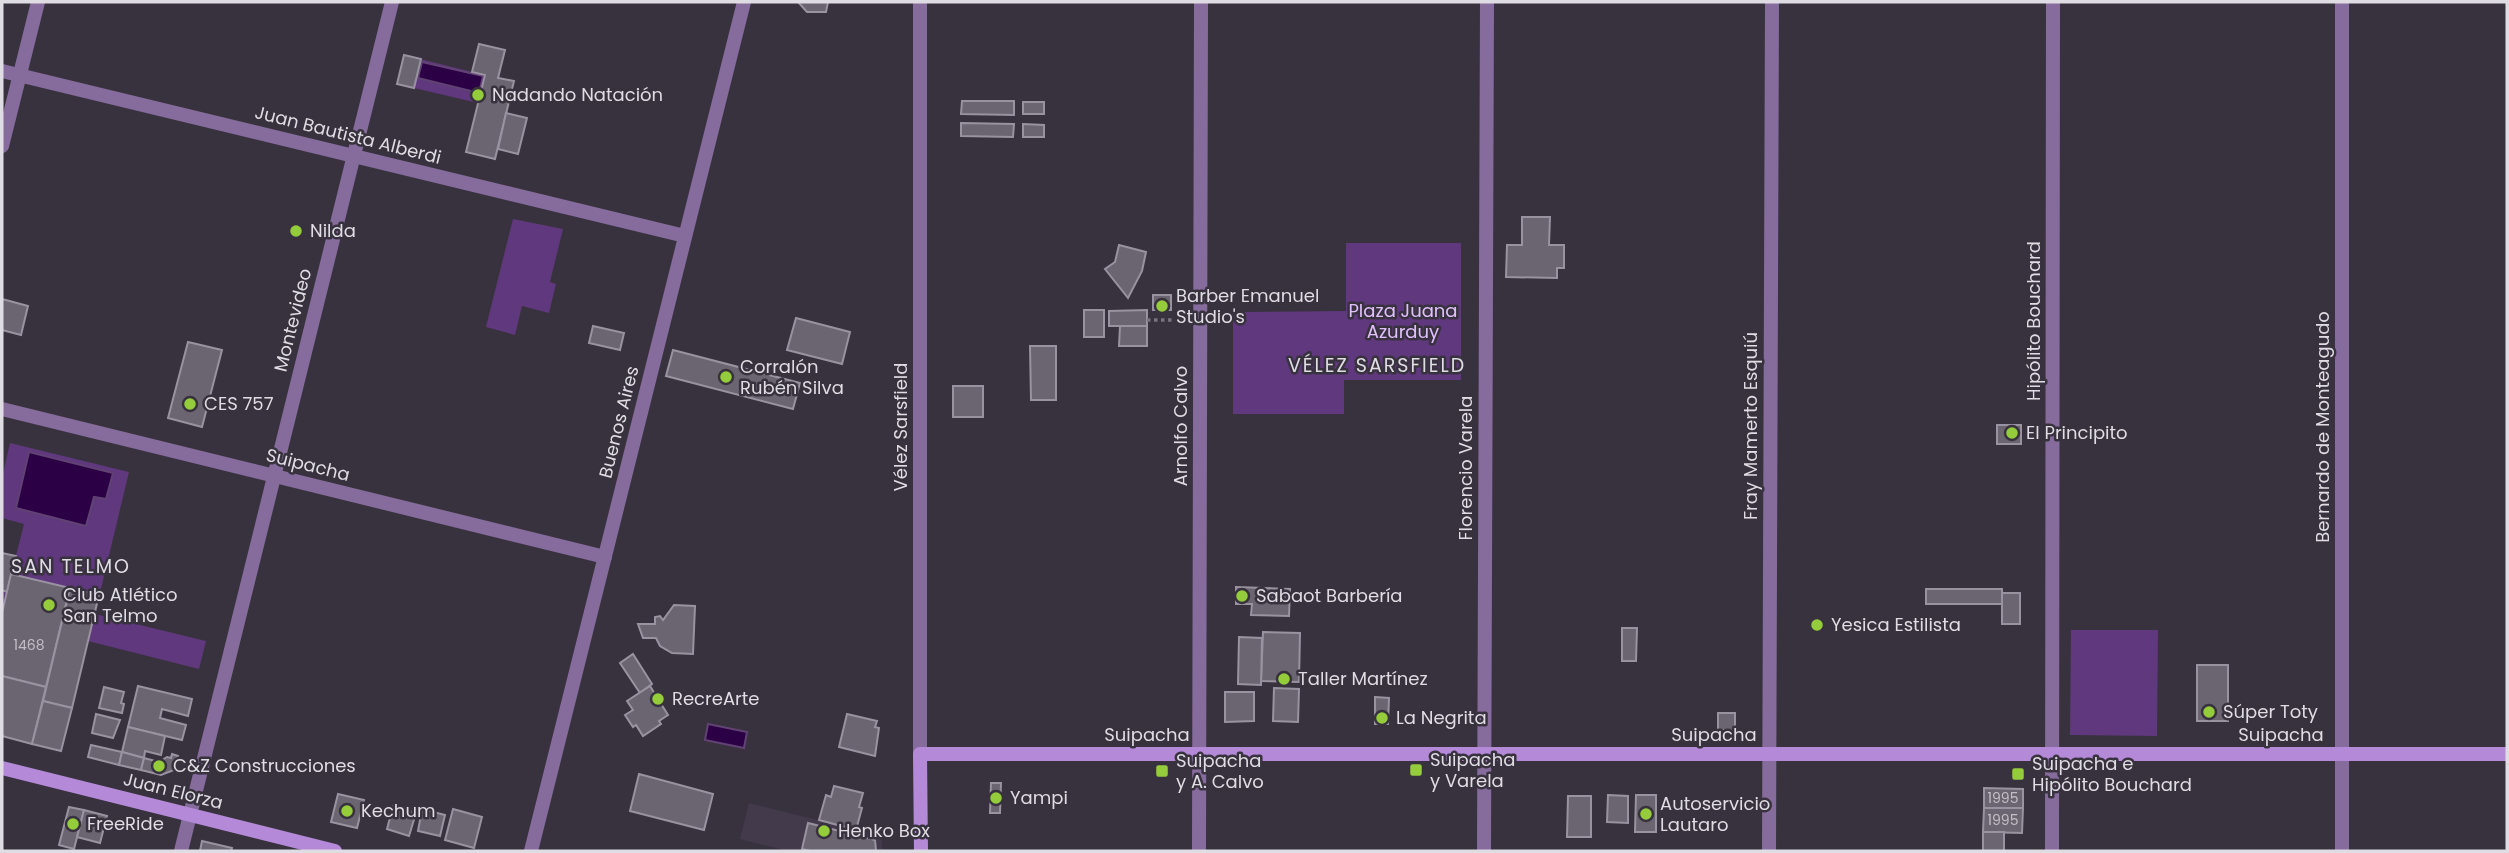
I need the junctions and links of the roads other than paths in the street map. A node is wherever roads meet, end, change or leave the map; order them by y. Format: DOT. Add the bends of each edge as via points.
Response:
graph roads {
  1 [pos="38,2"];
  2 [pos="392,2"];
  3 [pos="744,2"];
  4 [pos="920,2"];
  5 [pos="1201,2"];
  6 [pos="1487,2"];
  7 [pos="1772,2"];
  8 [pos="2053,2"];
  9 [pos="2342,2"];
  10 [pos="2,71"];
  11 [pos="19,75"];
  12 [pos="2,146"];
  13 [pos="354,156"];
  14 [pos="685,236"];
  15 [pos="2,410"];
  16 [pos="274,477"];
  17 [pos="605,557"];
  18 [pos="920,754"];
  19 [pos="1199,754"];
  20 [pos="1484,754"];
  21 [pos="2342,754"];
  22 [pos="2507,754"];
  23 [pos="1770,755"];
  24 [pos="2052,755"];
  25 [pos="2,768"];
  26 [pos="190,815"];
  27 [pos="181,851"];
  28 [pos="335,851"];
  29 [pos="531,851"];
  30 [pos="921,851"];
  31 [pos="1199,851"];
  32 [pos="1483,851"];
  33 [pos="1769,851"];
  34 [pos="2052,851"];
  35 [pos="2342,851"];
  1 -- 11 [label="street"];
  2 -- 13 [label="street, Montevideo"];
  3 -- 14 [label="street, Buenos Aires"];
  4 -- 18 [label="street, Vélez Sarsfield"];
  5 -- 19 [label="street, Arnolfo Calvo"];
  6 -- 20 [label="street, Florencio Varela"];
  7 -- 23 [label="street, Fray Mamerto Esquiú"];
  8 -- 24 [label="street, Hipólito Bouchard"];
  9 -- 21 [label="street, Bernardo de Monteagudo"];
  10 -- 11 [label="street, Juan Bautista Alberdi"];
  11 -- 12 [label="street"];
  11 -- 13 [label="street, Juan Bautista Alberdi"];
  13 -- 14 [label="street, Juan Bautista Alberdi"];
  13 -- 16 [label="street, Montevideo"];
  14 -- 17 [label="street, Buenos Aires"];
  15 -- 16 [label="street, Suipacha"];
  16 -- 17 [label="street, Suipacha"];
  16 -- 26 [label="street, Montevideo"];
  17 -- 29 [label="street, Buenos Aires"];
  18 -- 19 [label="main road, Suipacha"];
  18 -- 30 [label="main road, Vélez Sarsfield"];
  19 -- 20 [label="main road, Suipacha"];
  19 -- 31 [label="street, Arnolfo Calvo"];
  20 -- 23 [label="main road, Suipacha"];
  20 -- 32 [label="street, Florencio Varela"];
  21 -- 22 [label="main road, Suipacha"];
  21 -- 24 [label="main road, Suipacha"];
  21 -- 35 [label="street, Bernardo de Monteagudo"];
  23 -- 24 [label="main road, Suipacha"];
  23 -- 33 [label="street, Fray Mamerto Esquiú"];
  24 -- 34 [label="street, Hipólito Bouchard"];
  25 -- 26 [label="main road, Juan Elorza"];
  26 -- 27 [label="street, Montevideo"];
  26 -- 28 [label="main road, Juan Elorza"];
}
